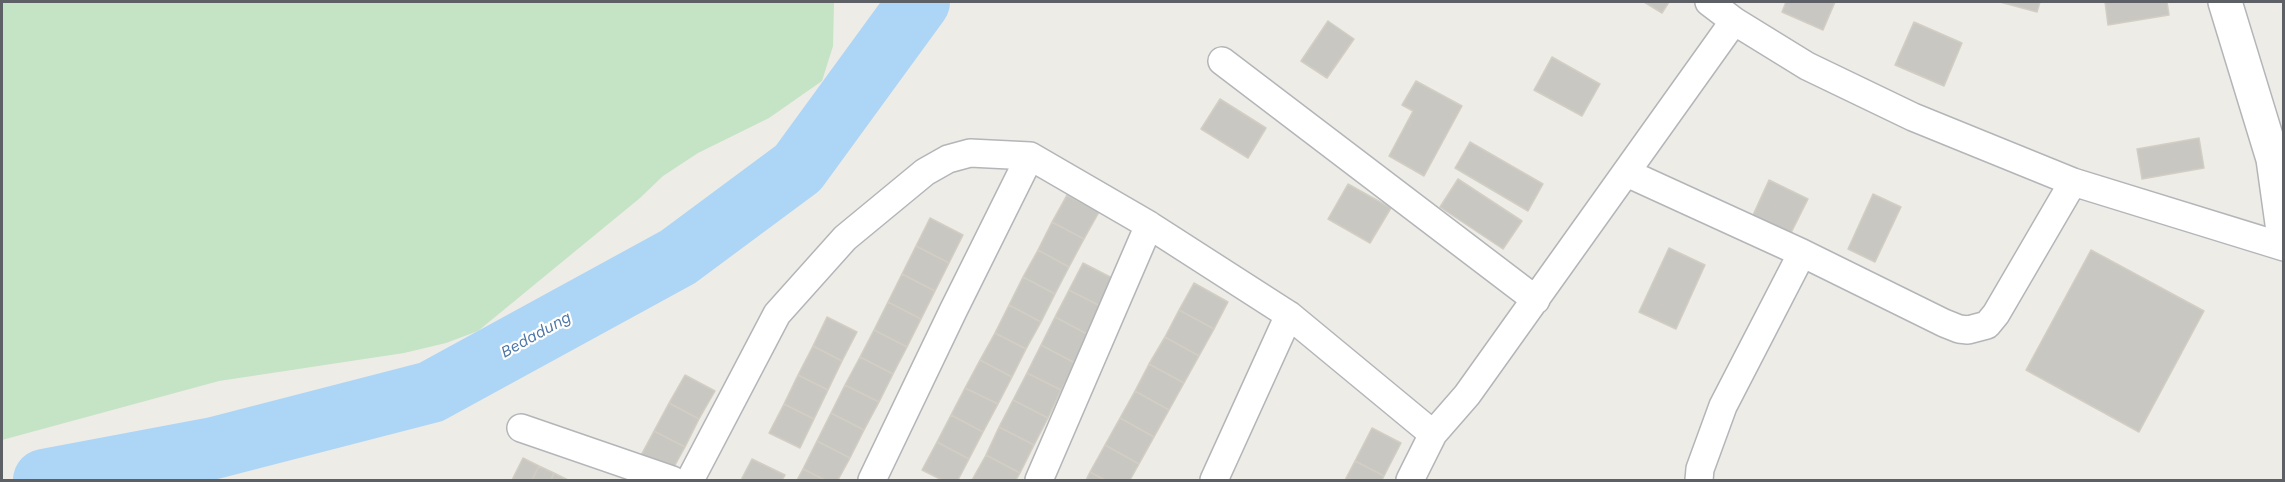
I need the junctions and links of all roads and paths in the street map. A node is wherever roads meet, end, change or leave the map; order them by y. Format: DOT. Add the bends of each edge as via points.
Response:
graph roads {
  1 [pos="1709,2"];
  2 [pos="2225,2"];
  3 [pos="1734,21"];
  4 [pos="1222,61"];
  5 [pos="1030,156"];
  6 [pos="1627,173"];
  7 [pos="2073,182"];
  8 [pos="1149,225"];
  9 [pos="2283,238"];
  10 [pos="2283,247"];
  11 [pos="1802,253"];
  12 [pos="1536,300"];
  13 [pos="1289,315"];
  14 [pos="521,429"];
  15 [pos="1432,434"];
  16 [pos="672,480"];
  17 [pos="690,480"];
  18 [pos="872,480"];
  19 [pos="1039,480"];
  20 [pos="1214,480"];
  21 [pos="1410,480"];
  22 [pos="1699,480"];
  1 -- 3 [label="street"];
  2 -- 9 [label="street" via="2273,159"];
  3 -- 6 [label="street"];
  3 -- 7 [label="street" via="1807,66 1913,117"];
  4 -- 12 [label="street"];
  5 -- 8 [label="street"];
  5 -- 17 [label="street" via="970,153 948,159 925,172 845,238 777,314"];
  5 -- 18 [label="street"];
  6 -- 11 [label="street"];
  6 -- 12 [label="street"];
  7 -- 10 [label="street"];
  7 -- 11 [label="street" via="1996,314 1987,325 1976,329 1952,326"];
  8 -- 13 [label="street"];
  8 -- 19 [label="street"];
  11 -- 22 [label="street" via="1723,406"];
  12 -- 15 [label="street" via="1467,394"];
  13 -- 15 [label="street"];
  13 -- 20 [label="street"];
  14 -- 16 [label="street"];
  15 -- 21 [label="street"];
}
